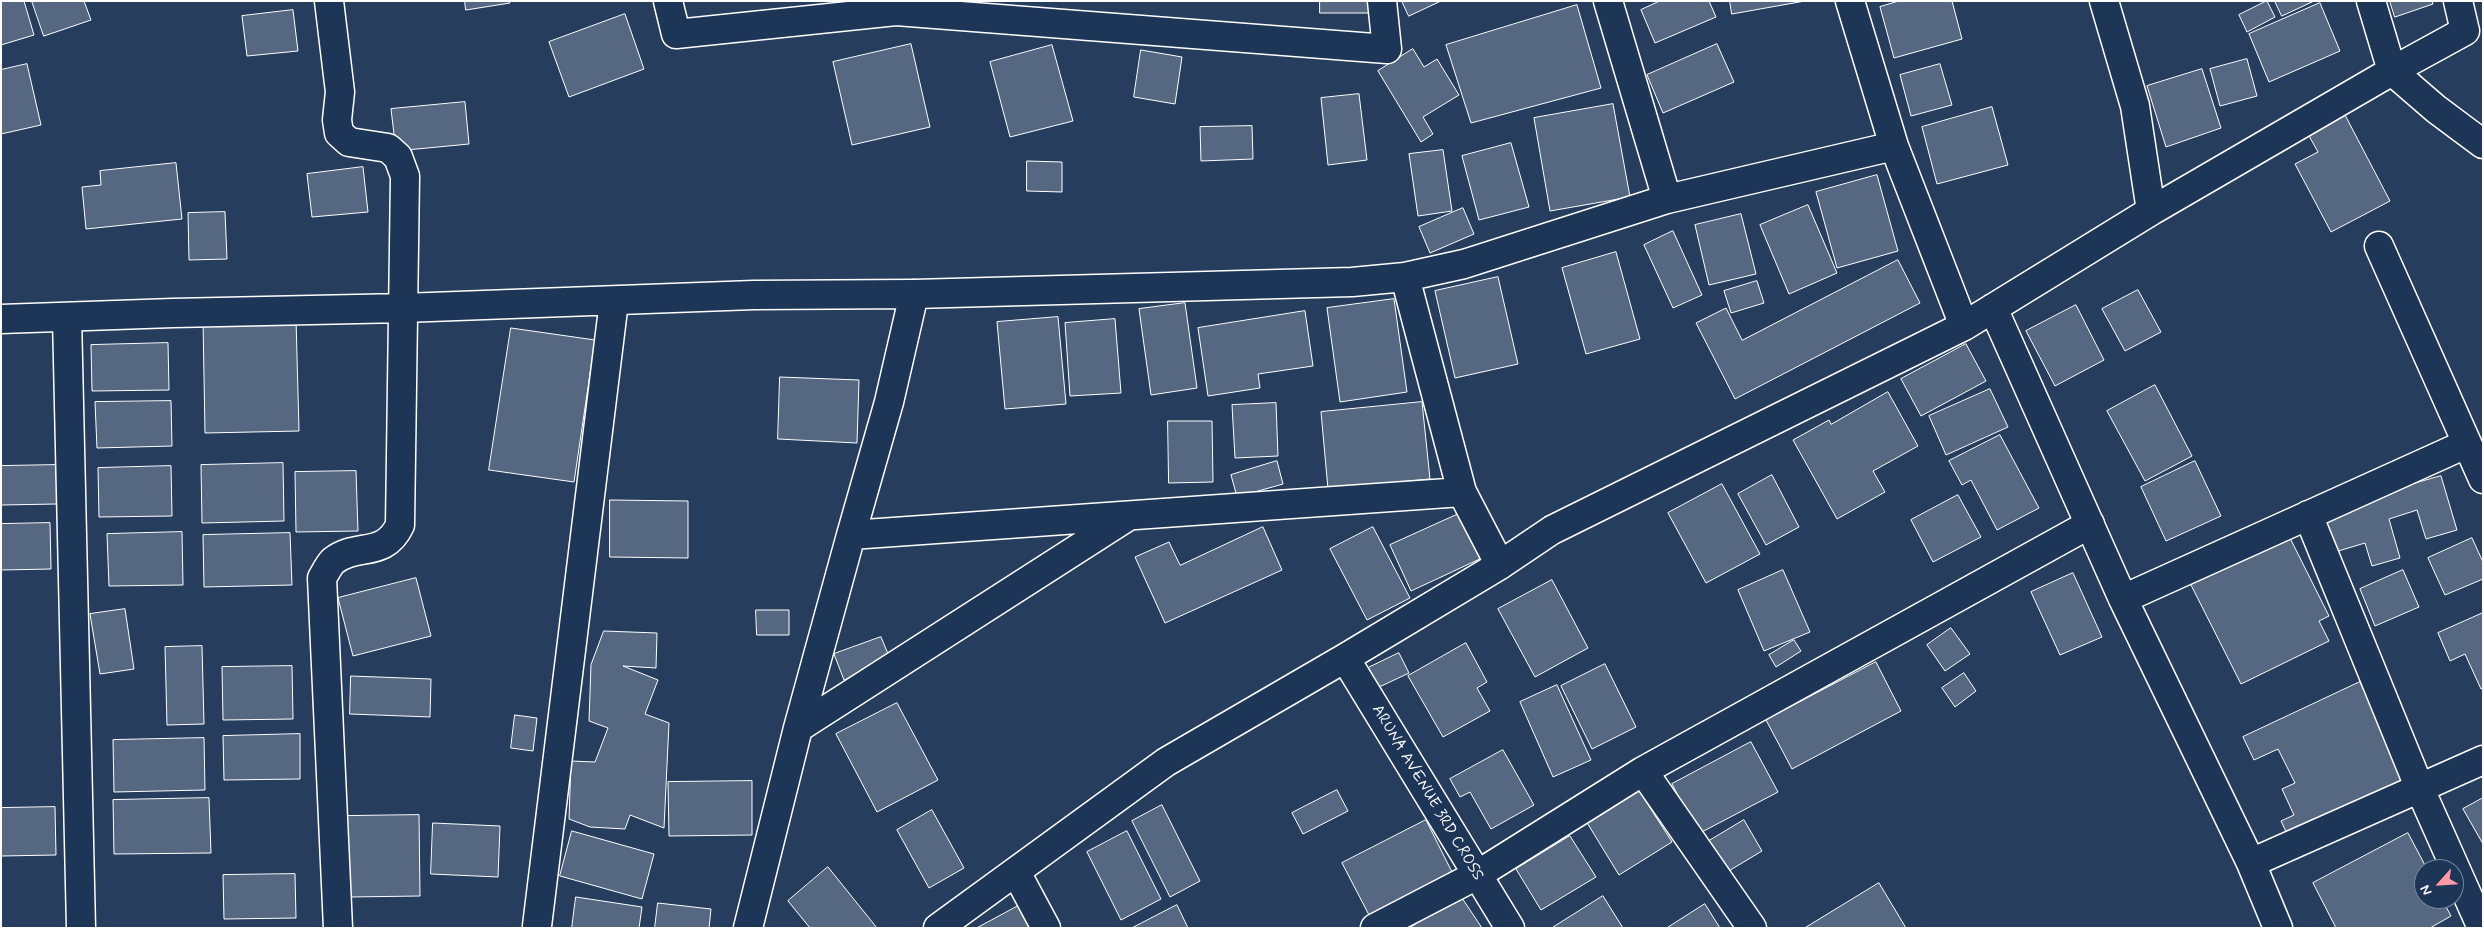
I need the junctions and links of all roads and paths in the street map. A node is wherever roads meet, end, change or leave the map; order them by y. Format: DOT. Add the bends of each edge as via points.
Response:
graph roads {
  1 [pos="329,1"];
  2 [pos="668,1"];
  3 [pos="1382,1"];
  4 [pos="1608,1"];
  5 [pos="1850,1"];
  6 [pos="2104,1"];
  7 [pos="2372,1"];
  8 [pos="2458,1"];
  9 [pos="895,6"];
  10 [pos="2392,71"];
  11 [pos="2483,144"];
  12 [pos="1894,146"];
  13 [pos="1667,199"];
  14 [pos="2151,211"];
  15 [pos="2379,246"];
  16 [pos="1405,277"];
  17 [pos="914,294"];
  18 [pos="614,301"];
  19 [pos="403,308"];
  20 [pos="1993,308"];
  21 [pos="67,317"];
  22 [pos="1,319"];
  23 [pos="1964,326"];
  24 [pos="2466,444"];
  25 [pos="2483,479"];
  26 [pos="1462,492"];
  27 [pos="2308,515"];
  28 [pos="1129,516"];
  29 [pos="2090,524"];
  30 [pos="851,535"];
  31 [pos="1500,565"];
  32 [pos="2123,600"];
  33 [pos="1345,658"];
  34 [pos="798,728"];
  35 [pos="2483,760"];
  36 [pos="1643,771"];
  37 [pos="2420,790"];
  38 [pos="2250,863"];
  39 [pos="1016,872"];
  40 [pos="1477,875"];
  41 [pos="537,926"];
  42 [pos="81,928"];
  43 [pos="338,928"];
  44 [pos="748,928"];
  45 [pos="938,928"];
  46 [pos="1046,928"];
  47 [pos="1375,928"];
  48 [pos="1510,928"];
  49 [pos="1752,928"];
  50 [pos="2278,928"];
  51 [pos="2482,928"];
  1 -- 19 [label="street" via="340,92 339,133 349,142 388,148 398,157 405,176"];
  2 -- 9 [label="street" via="676,34"];
  3 -- 9 [label="street" via="1387,49"];
  4 -- 13 [label="street"];
  5 -- 12 [label="street"];
  6 -- 14 [label="street" via="2135,106"];
  7 -- 10 [label="street"];
  8 -- 10 [label="street" via="2465,31"];
  10 -- 11 [label="street"];
  10 -- 14 [label="street"];
  12 -- 13 [label="street"];
  12 -- 23 [label="street"];
  13 -- 16 [label="street" via="1464,264"];
  14 -- 20 [label="street"];
  15 -- 24 [label="street"];
  16 -- 17 [label="street" via="1342,283"];
  16 -- 26 [label="street"];
  17 -- 18 [label="street" via="754,295"];
  17 -- 30 [label="street" via="889,402"];
  18 -- 19 [label="street"];
  18 -- 41 [label="street"];
  19 -- 21 [label="street"];
  19 -- 43 [label="street" via="400,525 395,536 384,545 348,554 332,562 322,578"];
  20 -- 23 [label="street"];
  20 -- 29 [label="street"];
  21 -- 22 [label="street"];
  21 -- 42 [label="street"];
  23 -- 31 [label="street" via="1552,530"];
  24 -- 25 [label="street"];
  24 -- 27 [label="street"];
  26 -- 28 [label="street"];
  26 -- 31 [label="street"];
  27 -- 32 [label="street"];
  27 -- 37 [label="street"];
  28 -- 30 [label="street"];
  28 -- 34 [label="street"];
  29 -- 32 [label="street"];
  29 -- 36 [label="street"];
  30 -- 34 [label="street"];
  31 -- 33 [label="street"];
  32 -- 38 [label="street"];
  33 -- 39 [label="street" via="1166,762"];
  33 -- 40 [label="street, ARUNA AVENUE 3RD CROSS"];
  34 -- 44 [label="street"];
  35 -- 37 [label="street"];
  36 -- 40 [label="street"];
  36 -- 49 [label="street"];
  37 -- 38 [label="street"];
  37 -- 51 [label="street"];
  38 -- 50 [label="street"];
  39 -- 45 [label="street"];
  39 -- 46 [label="street"];
  40 -- 47 [label="street"];
  40 -- 48 [label="street, ARUNA AVENUE 3RD CROSS"];
}
